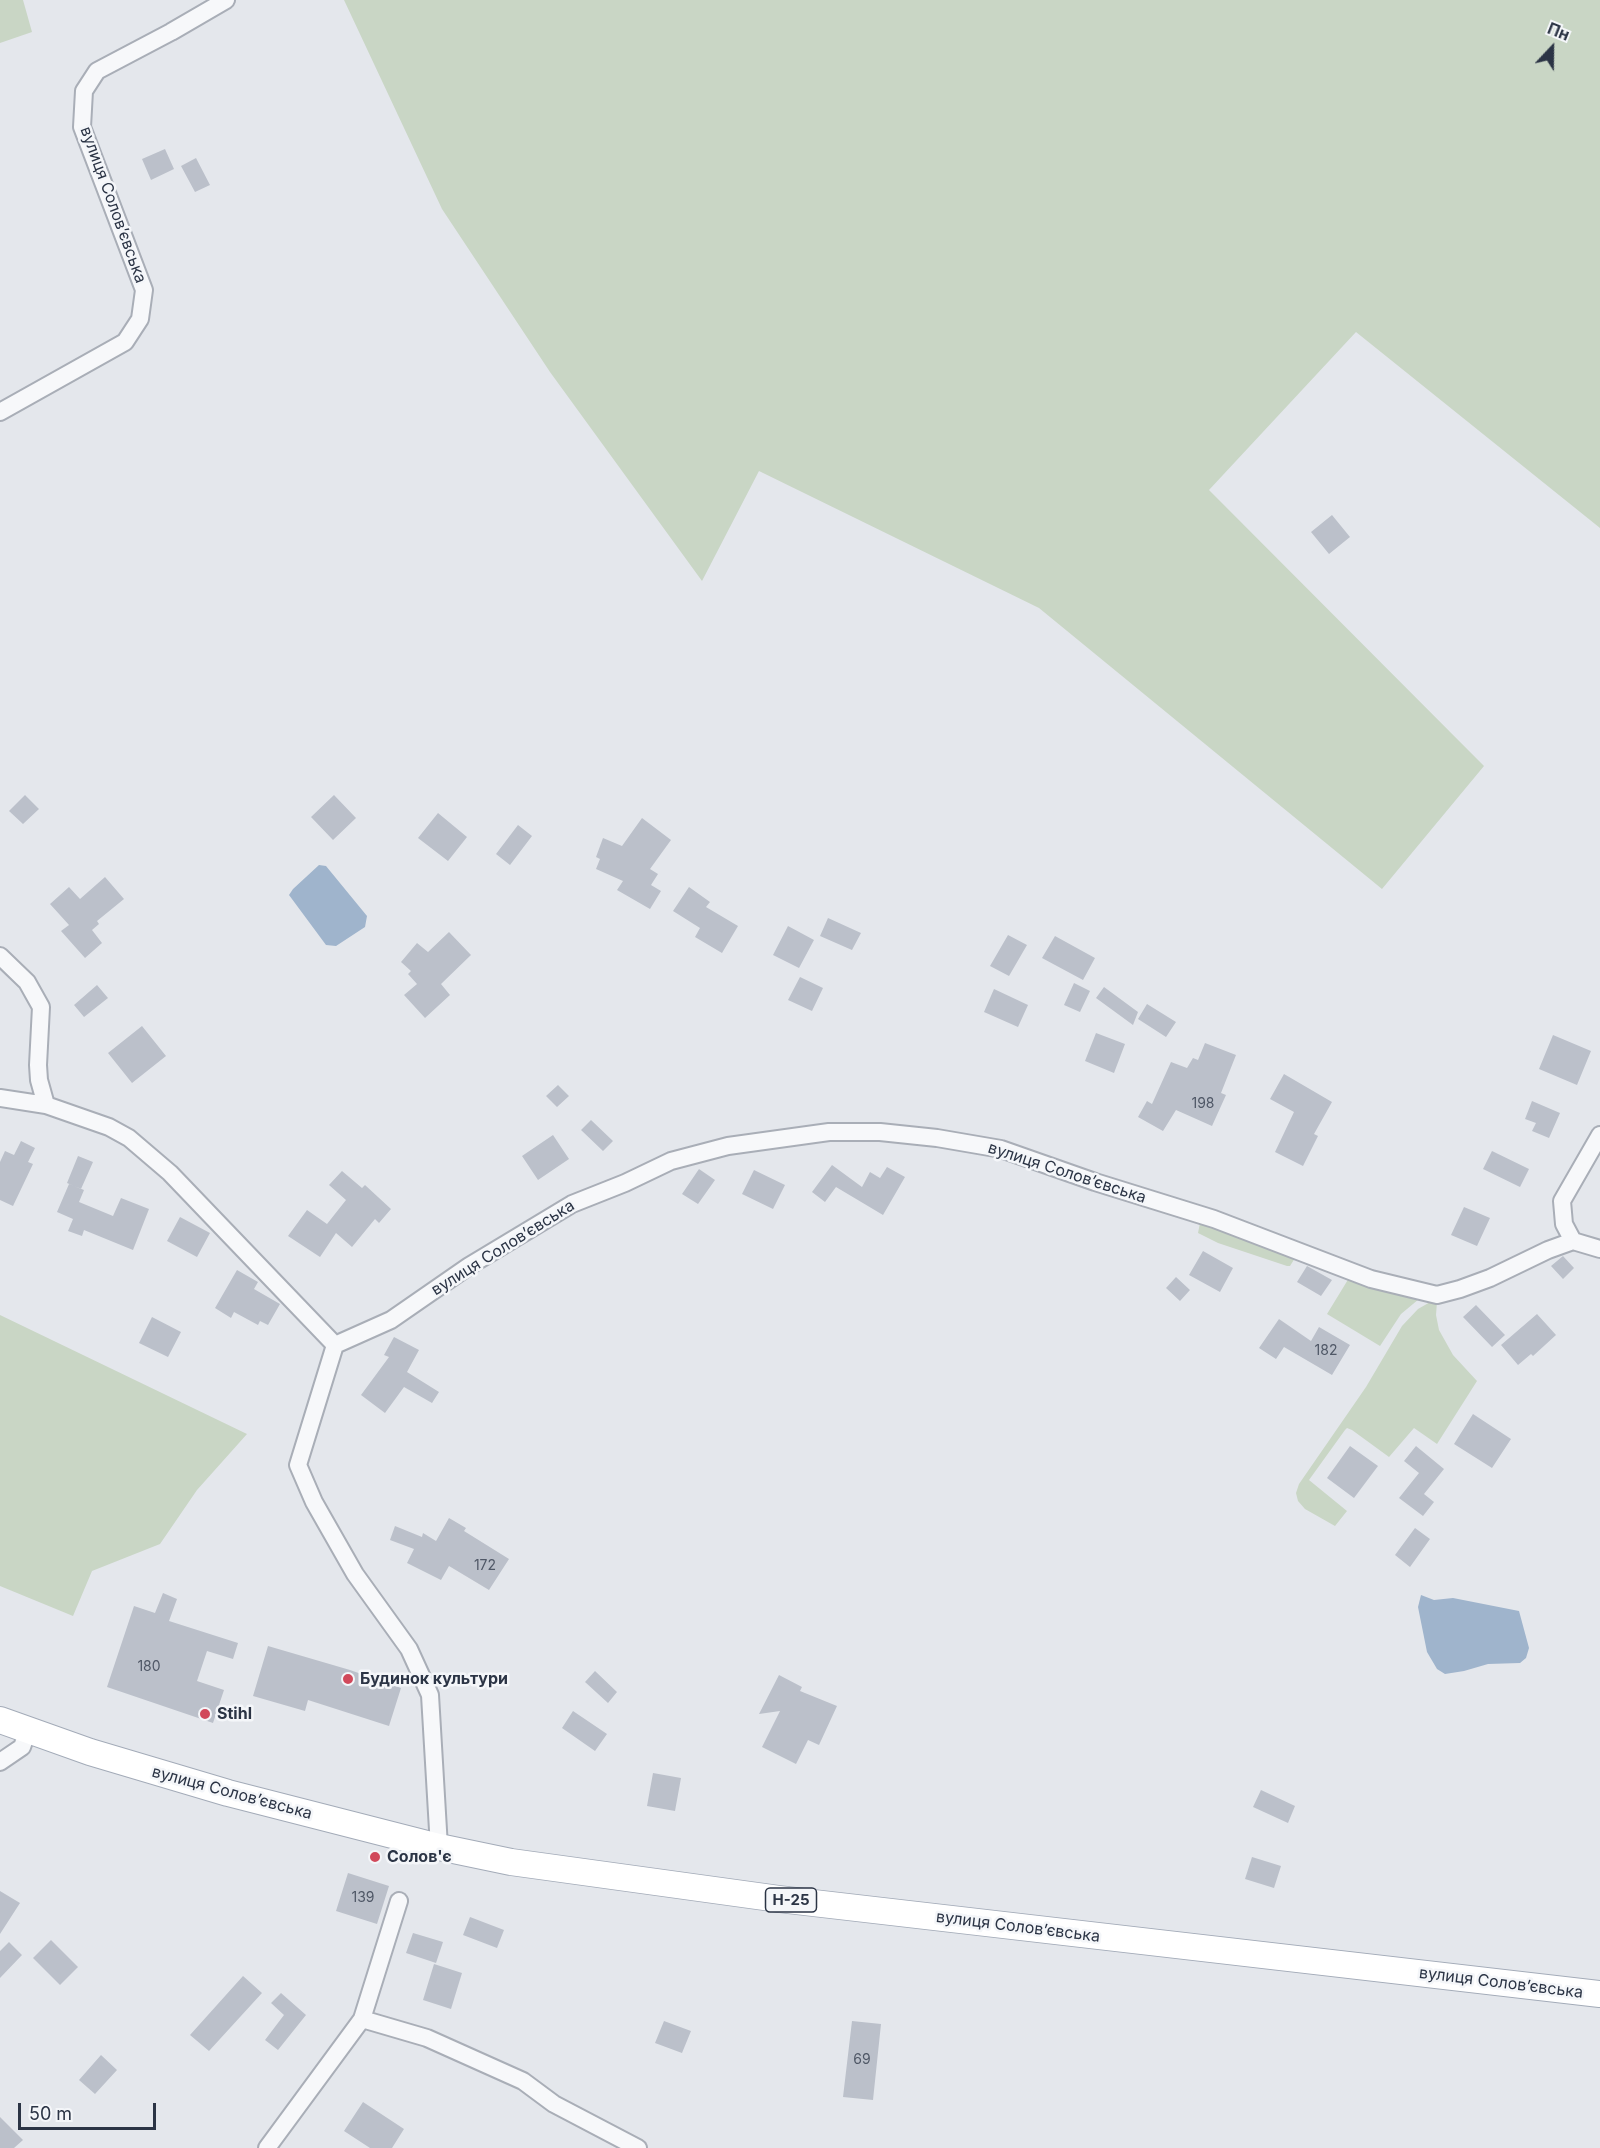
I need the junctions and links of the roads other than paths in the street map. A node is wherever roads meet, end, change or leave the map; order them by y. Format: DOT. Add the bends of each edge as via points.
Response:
graph roads {
  1 [pos="226,0"];
  2 [pos="0,412"];
  3 [pos="0,956"];
  4 [pos="0,1098"];
  5 [pos="46,1105"];
  6 [pos="1600,1135"];
  7 [pos="1573,1241"];
  8 [pos="1600,1249"];
  9 [pos="334,1345"];
  10 [pos="0,1720"];
  11 [pos="28,1730"];
  12 [pos="0,1762"];
  13 [pos="439,1847"];
  14 [pos="399,1901"];
  15 [pos="1600,1994"];
  16 [pos="362,2019"];
  17 [pos="267,2148"];
  18 [pos="639,2148"];
  1 -- 2 [label="street, вулиця Соловʼєвська" via="97,71 84,91 82,127 144,291 140,319 125,342"];
  3 -- 5 [label="street" via="27,982 40,1007 38,1065"];
  4 -- 5 [label="street"];
  5 -- 9 [label="street" via="108,1127 150,1155"];
  6 -- 7 [label="street" via="1562,1201 1564,1224"];
  7 -- 8 [label="street"];
  7 -- 9 [label="street, вулиця Соловʼєвська" via="1480,1282 1437,1294 1371,1279 1214,1219 1001,1149 880,1132 829,1132 728,1146 671,1161 572,1204 468,1266 391,1320"];
  9 -- 13 [label="street" via="298,1465 355,1574 410,1649 430,1695"];
  10 -- 11 [label="main road, вулиця Соловʼєвська / Н-25"];
  11 -- 12 [label="street" via="22,1747"];
  11 -- 13 [label="main road, вулиця Соловʼєвська / Н-25" via="194,1784"];
  13 -- 15 [label="main road, вулиця Соловʼєвська / Н-25" via="569,1870 779,1899"];
  14 -- 16 [label="street"];
  16 -- 17 [label="street"];
  16 -- 18 [label="street" via="427,2038 523,2081 554,2104"];
}
